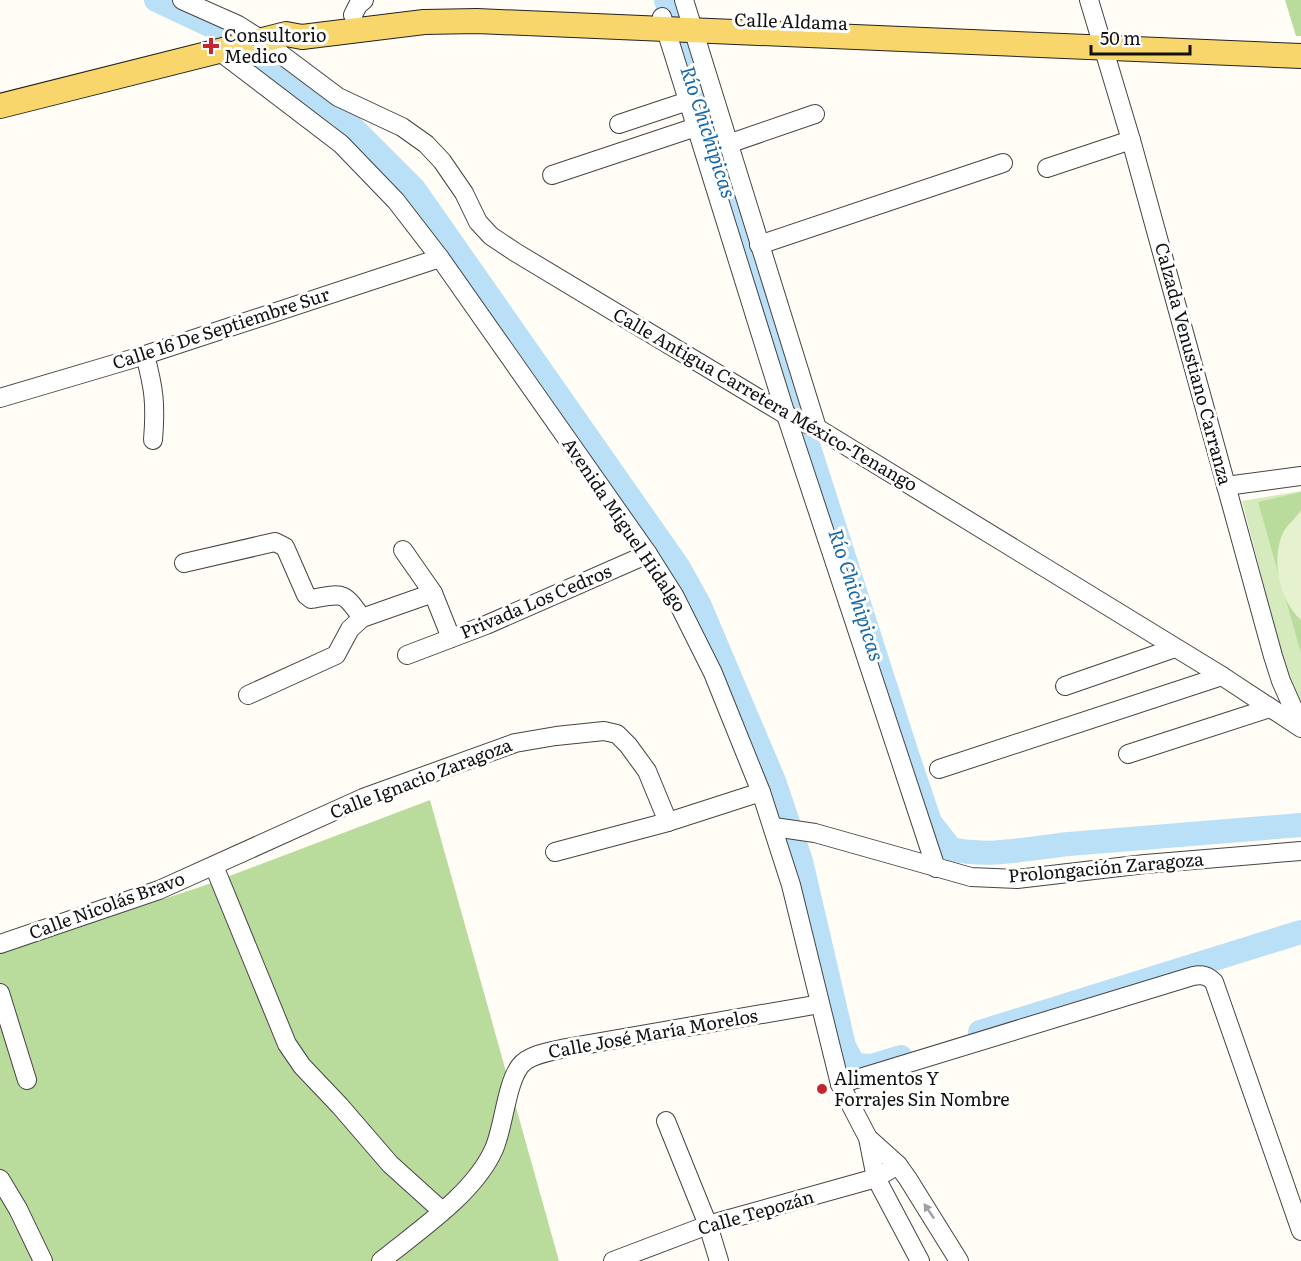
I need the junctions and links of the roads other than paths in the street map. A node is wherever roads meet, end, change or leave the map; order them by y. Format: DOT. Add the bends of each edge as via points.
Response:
graph roads {
  1 [pos="182,0"];
  2 [pos="1089,0"];
  3 [pos="359,8"];
  4 [pos="689,17"];
  5 [pos="664,24"];
  6 [pos="286,34"];
  7 [pos="1102,40"];
  8 [pos="1301,41"];
  9 [pos="240,45"];
  10 [pos="1301,56"];
  11 [pos="688,101"];
  12 [pos="0,106"];
  13 [pos="815,114"];
  14 [pos="619,124"];
  15 [pos="696,128"];
  16 [pos="1131,140"];
  17 [pos="728,144"];
  18 [pos="1003,163"];
  19 [pos="1047,168"];
  20 [pos="552,175"];
  21 [pos="759,245"];
  22 [pos="440,258"];
  23 [pos="145,355"];
  24 [pos="0,398"];
  25 [pos="788,416"];
  26 [pos="812,426"];
  27 [pos="153,440"];
  28 [pos="1301,476"];
  29 [pos="1226,486"];
  30 [pos="403,550"];
  31 [pos="648,554"];
  32 [pos="184,563"];
  33 [pos="433,593"];
  34 [pos="363,618"];
  35 [pos="451,638"];
  36 [pos="1175,648"];
  37 [pos="406,656"];
  38 [pos="1222,676"];
  39 [pos="1065,686"];
  40 [pos="248,695"];
  41 [pos="1270,708"];
  42 [pos="1301,727"];
  43 [pos="1128,754"];
  44 [pos="939,769"];
  45 [pos="761,792"];
  46 [pos="668,822"];
  47 [pos="784,829"];
  48 [pos="1301,851"];
  49 [pos="555,852"];
  50 [pos="214,866"];
  51 [pos="936,868"];
  52 [pos="0,944"];
  53 [pos="0,993"];
  54 [pos="820,1004"];
  55 [pos="27,1080"];
  56 [pos="840,1084"];
  57 [pos="666,1121"];
  58 [pos="867,1138"];
  59 [pos="898,1165"];
  60 [pos="876,1178"];
  61 [pos="0,1179"];
  62 [pos="442,1211"];
  63 [pos="708,1225"];
  64 [pos="1301,1231"];
  65 [pos="43,1261"];
  66 [pos="381,1261"];
  67 [pos="613,1261"];
  68 [pos="719,1261"];
  69 [pos="920,1261"];
  70 [pos="959,1261"];
  1 -- 9 [label="street" via="238,25"];
  2 -- 7 [label="street, Calzada Venustiano Carranza"];
  3 -- 5 [label="main road, Calle Aldama" via="477,7"];
  3 -- 6 [label="main road, Calle Aldama" via="298,24"];
  4 -- 5 [label="main road, Calle Aldama"];
  4 -- 7 [label="main road, Calle Aldama"];
  4 -- 17 [label="street"];
  5 -- 6 [label="main road, Calle Aldama" via="424,22 302,37"];
  5 -- 11 [label="street"];
  6 -- 9 [label="main road, Calle Aldama"];
  7 -- 8 [label="main road, Calle Aldama"];
  7 -- 10 [label="main road, Calle Aldama"];
  7 -- 16 [label="street, Calzada Venustiano Carranza"];
  9 -- 12 [label="main road, Calle Aldama"];
  9 -- 22 [label="street, Avenida Miguel Hidalgo" via="396,201"];
  9 -- 25 [label="street, Calle Antigua Carretera México-Tenango" via="402,127 442,161 478,222 491,236"];
  11 -- 14 [label="street"];
  11 -- 15 [label="street"];
  13 -- 17 [label="street"];
  15 -- 20 [label="street"];
  15 -- 25 [label="street"];
  16 -- 19 [label="street"];
  16 -- 29 [label="street, Calzada Venustiano Carranza"];
  17 -- 21 [label="street"];
  18 -- 21 [label="street"];
  21 -- 26 [label="street"];
  22 -- 23 [label="street, Calle 16 De Septiembre Sur"];
  22 -- 31 [label="street, Avenida Miguel Hidalgo"];
  23 -- 24 [label="street, Calle 16 De Septiembre Sur"];
  23 -- 27 [label="street" via="155,398"];
  25 -- 26 [label="street, Calle Antigua Carretera México-Tenango"];
  25 -- 51 [label="street"];
  26 -- 36 [label="street, Calle Antigua Carretera México-Tenango"];
  28 -- 29 [label="street"];
  29 -- 42 [label="street, Calzada Venustiano Carranza" via="1278,673"];
  30 -- 33 [label="street, Privada Los Cedros"];
  31 -- 35 [label="street, Privada Los Cedros"];
  31 -- 45 [label="street, Avenida Miguel Hidalgo" via="674,595 713,673"];
  32 -- 34 [label="street" via="280,543 306,596 343,596"];
  33 -- 34 [label="street"];
  33 -- 35 [label="street, Privada Los Cedros"];
  34 -- 40 [label="street" via="350,628 336,656"];
  35 -- 37 [label="street"];
  36 -- 38 [label="street, Calle Antigua Carretera México-Tenango"];
  36 -- 39 [label="street"];
  38 -- 41 [label="street, Calle Antigua Carretera México-Tenango"];
  38 -- 44 [label="street"];
  41 -- 42 [label="street, Calle Antigua Carretera México-Tenango"];
  41 -- 43 [label="street"];
  45 -- 46 [label="street"];
  45 -- 47 [label="street, Avenida Miguel Hidalgo"];
  46 -- 49 [label="street"];
  46 -- 50 [label="street, Calle Ignacio Zaragoza" via="647,771 617,734 604,731 515,743 458,762 363,798"];
  47 -- 51 [label="street, Prolongación Zaragoza" via="815,833"];
  47 -- 54 [label="street, Avenida Miguel Hidalgo" via="791,885"];
  48 -- 51 [label="street, Prolongación Zaragoza" via="1017,879 970,878"];
  50 -- 52 [label="street, Calle Nicolás Bravo" via="159,890"];
  50 -- 62 [label="street" via="287,1044 390,1164"];
  53 -- 55 [label="street"];
  54 -- 56 [label="street, Avenida Miguel Hidalgo"];
  54 -- 62 [label="street, Calle José María Morelos" via="566,1048 533,1058 521,1065 514,1078 495,1147 486,1164"];
  56 -- 58 [label="street, Avenida Miguel Hidalgo"];
  56 -- 64 [label="street" via="1193,976 1208,976 1214,982 1231,1028"];
  57 -- 63 [label="street"];
  58 -- 59 [label="street, Avenida Miguel Hidalgo"];
  58 -- 60 [label="street, Avenida Miguel Hidalgo"];
  59 -- 60 [label="street, Calle Tepozán"];
  70 -- 59 [label="street, Avenida Miguel Hidalgo, one-way"];
  60 -- 63 [label="street, Calle Tepozán"];
  60 -- 69 [label="street, Avenida Miguel Hidalgo"];
  61 -- 65 [label="street"];
  62 -- 66 [label="street, Calle José María Morelos"];
  63 -- 67 [label="street, Calle Tepozán"];
  63 -- 68 [label="street"];
}
